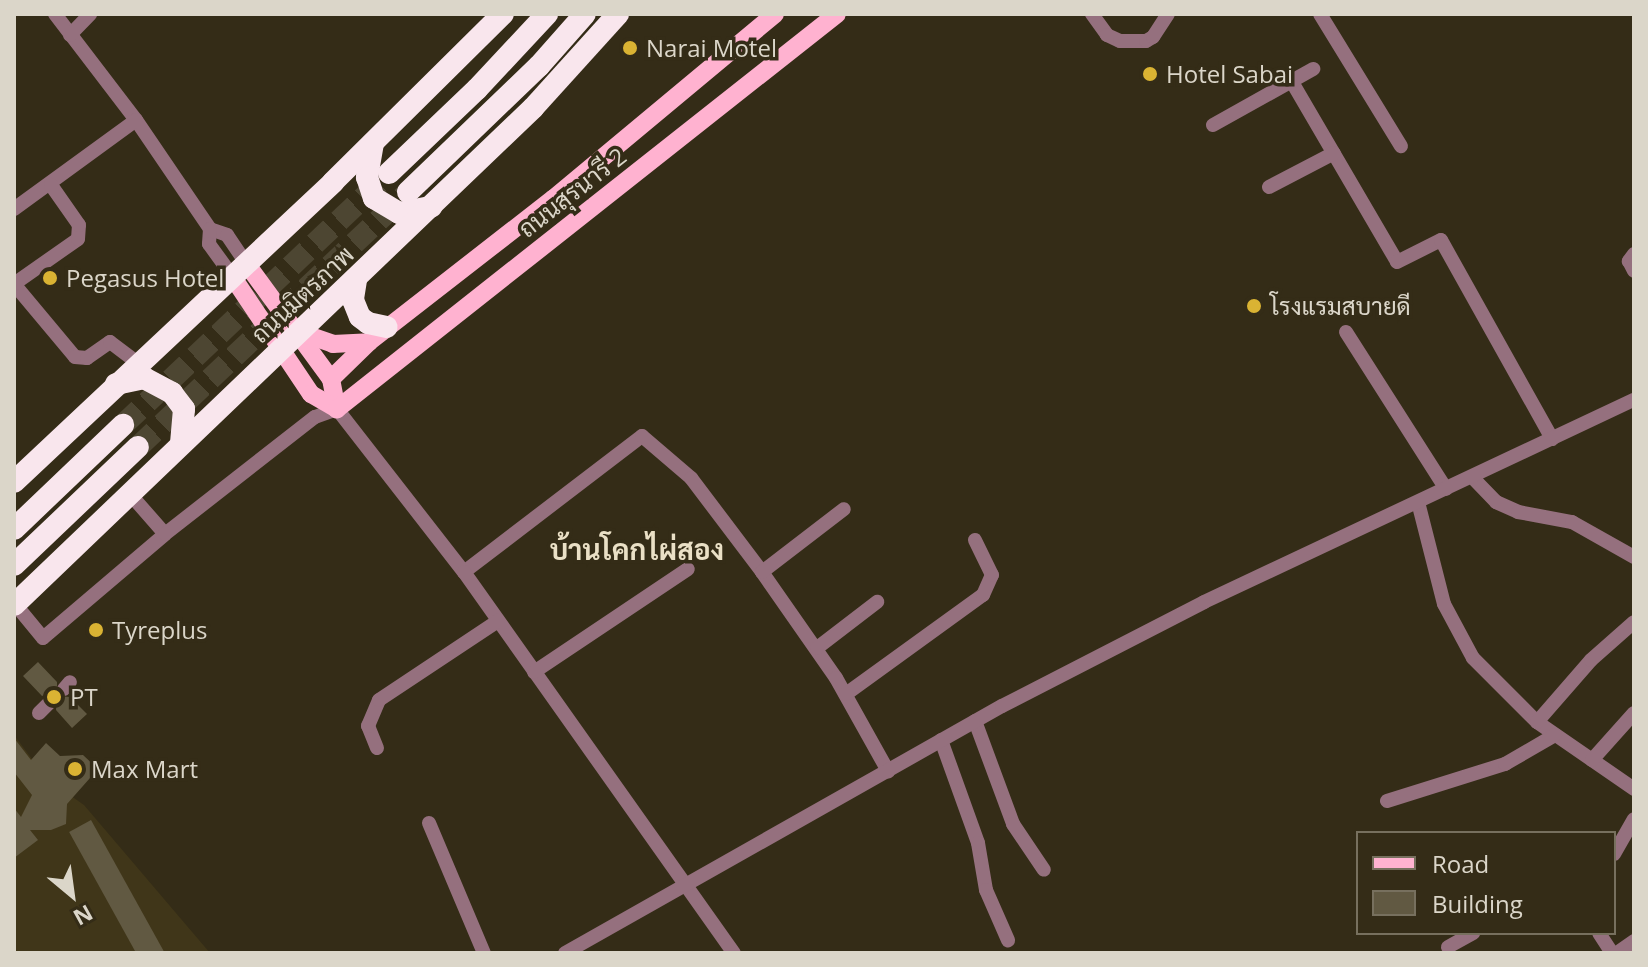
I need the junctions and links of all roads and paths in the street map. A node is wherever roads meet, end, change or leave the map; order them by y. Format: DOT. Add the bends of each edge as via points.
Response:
graph roads {
  1 [pos="55,14"];
  2 [pos="90,14"];
  3 [pos="503,14"];
  4 [pos="547,14"];
  5 [pos="585,14"];
  6 [pos="618,14"];
  7 [pos="775,14"];
  8 [pos="837,14"];
  9 [pos="1092,14"];
  10 [pos="1168,14"];
  11 [pos="1320,14"];
  12 [pos="70,35"];
  13 [pos="1313,69"];
  14 [pos="1292,82"];
  15 [pos="136,120"];
  16 [pos="1213,125"];
  17 [pos="373,143"];
  18 [pos="1401,146"];
  19 [pos="1334,153"];
  20 [pos="389,173"];
  21 [pos="51,185"];
  22 [pos="1269,187"];
  23 [pos="408,192"];
  24 [pos="432,207"];
  25 [pos="14,209"];
  26 [pos="1634,254"];
  27 [pos="239,269"];
  28 [pos="1634,271"];
  29 [pos="356,280"];
  30 [pos="14,284"];
  31 [pos="387,327"];
  32 [pos="299,332"];
  33 [pos="1346,332"];
  34 [pos="369,342"];
  35 [pos="280,350"];
  36 [pos="138,363"];
  37 [pos="331,379"];
  38 [pos="115,384"];
  39 [pos="1634,400"];
  40 [pos="337,409"];
  41 [pos="123,425"];
  42 [pos="1552,439"];
  43 [pos="181,444"];
  44 [pos="138,447"];
  45 [pos="1472,477"];
  46 [pos="14,482"];
  47 [pos="1446,489"];
  48 [pos="130,494"];
  49 [pos="1418,502"];
  50 [pos="844,509"];
  51 [pos="14,529"];
  52 [pos="165,534"];
  53 [pos="975,540"];
  54 [pos="1634,557"];
  55 [pos="14,565"];
  56 [pos="688,569"];
  57 [pos="464,572"];
  58 [pos="762,572"];
  59 [pos="877,602"];
  60 [pos="15,605"];
  61 [pos="498,621"];
  62 [pos="1634,622"];
  63 [pos="817,648"];
  64 [pos="534,672"];
  65 [pos="846,694"];
  66 [pos="1634,713"];
  67 [pos="975,721"];
  68 [pos="1537,722"];
  69 [pos="1555,735"];
  70 [pos="941,740"];
  71 [pos="377,748"];
  72 [pos="1592,760"];
  73 [pos="888,771"];
  74 [pos="1634,789"];
  75 [pos="1387,801"];
  76 [pos="1634,819"];
  77 [pos="429,823"];
  78 [pos="1616,850"];
  79 [pos="1044,870"];
  80 [pos="685,884"];
  81 [pos="1469,935"];
  82 [pos="1600,935"];
  83 [pos="1008,940"];
  84 [pos="1634,941"];
  85 [pos="1448,947"];
  86 [pos="484,953"];
  87 [pos="565,953"];
  88 [pos="734,953"];
  89 [pos="1614,953"];
  1 -- 12 [label="street"];
  2 -- 12 [label="street"];
  3 -- 17 [label="highway"];
  4 -- 20 [label="highway"];
  5 -- 23 [label="highway" via="539,66"];
  6 -- 24 [label="highway, ถนนมิตรภาพ" via="553,88"];
  7 -- 31 [label="main road, ถนนสุรนารี 2" via="553,199"];
  8 -- 40 [label="main road, ถนนสุรนารี 2"];
  9 -- 10 [label="street" via="1107,35 1120,41 1153,37"];
  11 -- 18 [label="street"];
  12 -- 15 [label="street"];
  13 -- 14 [label="street"];
  14 -- 16 [label="street"];
  14 -- 19 [label="street"];
  15 -- 21 [label="street"];
  15 -- 27 [label="street" via="210,229 227,235"];
  17 -- 24 [label="highway" via="367,177 374,198 399,213"];
  17 -- 27 [label="highway"];
  19 -- 22 [label="street"];
  19 -- 42 [label="street" via="1397,262 1441,240"];
  21 -- 25 [label="street"];
  21 -- 30 [label="street" via="79,225 78,239"];
  24 -- 29 [label="highway, ถนนมิตรภาพ"];
  26 -- 28 [label="street" via="1629,261"];
  27 -- 32 [label="main road"];
  27 -- 35 [label="main road"];
  27 -- 36 [label="highway"];
  29 -- 31 [label="highway" via="353,300 360,317"];
  29 -- 32 [label="highway, ถนนมิตรภาพ"];
  30 -- 36 [label="street" via="75,357 87,358 110,342"];
  31 -- 34 [label="main road, ถนนสุรนารี 2"];
  32 -- 34 [label="main road" via="333,344"];
  32 -- 35 [label="highway, ถนนมิตรภาพ"];
  32 -- 37 [label="main road"];
  33 -- 47 [label="street"];
  34 -- 37 [label="main road, ถนนสุรนารี 2"];
  35 -- 40 [label="main road" via="311,394"];
  35 -- 43 [label="highway, ถนนมิตรภาพ"];
  36 -- 38 [label="highway"];
  37 -- 40 [label="main road"];
  38 -- 43 [label="highway" via="144,378 172,393 184,409"];
  38 -- 46 [label="highway"];
  39 -- 42 [label="street"];
  40 -- 52 [label="street" via="315,417"];
  40 -- 57 [label="street"];
  41 -- 51 [label="highway"];
  42 -- 45 [label="street"];
  43 -- 48 [label="highway, ถนนมิตรภาพ"];
  44 -- 55 [label="highway"];
  45 -- 47 [label="street"];
  45 -- 54 [label="street" via="1496,502 1518,512 1572,522"];
  47 -- 49 [label="street"];
  48 -- 52 [label="street"];
  48 -- 60 [label="highway, ถนนมิตรภาพ"];
  49 -- 67 [label="street" via="1204,602"];
  49 -- 68 [label="street" via="1444,604 1473,658"];
  50 -- 58 [label="street"];
  52 -- 60 [label="street" via="43,638"];
  53 -- 65 [label="street" via="992,575 983,595"];
  56 -- 64 [label="street"];
  57 -- 58 [label="street" via="642,436 691,478"];
  57 -- 61 [label="street"];
  58 -- 63 [label="street"];
  59 -- 63 [label="street"];
  61 -- 64 [label="street"];
  61 -- 71 [label="street" via="379,700 368,726"];
  62 -- 68 [label="street" via="1591,660"];
  63 -- 65 [label="street"];
  64 -- 80 [label="street"];
  65 -- 73 [label="street"];
  66 -- 72 [label="street"];
  67 -- 70 [label="street"];
  67 -- 79 [label="street" via="1013,824"];
  68 -- 69 [label="street"];
  69 -- 72 [label="street"];
  69 -- 75 [label="street" via="1505,764"];
  70 -- 73 [label="street"];
  70 -- 83 [label="street" via="978,843 985,885"];
  72 -- 74 [label="street"];
  73 -- 80 [label="street"];
  76 -- 78 [label="street"];
  77 -- 86 [label="street"];
  80 -- 87 [label="street"];
  80 -- 88 [label="street"];
  81 -- 85 [label="street"];
  82 -- 89 [label="street"];
  84 -- 89 [label="street"];
}
